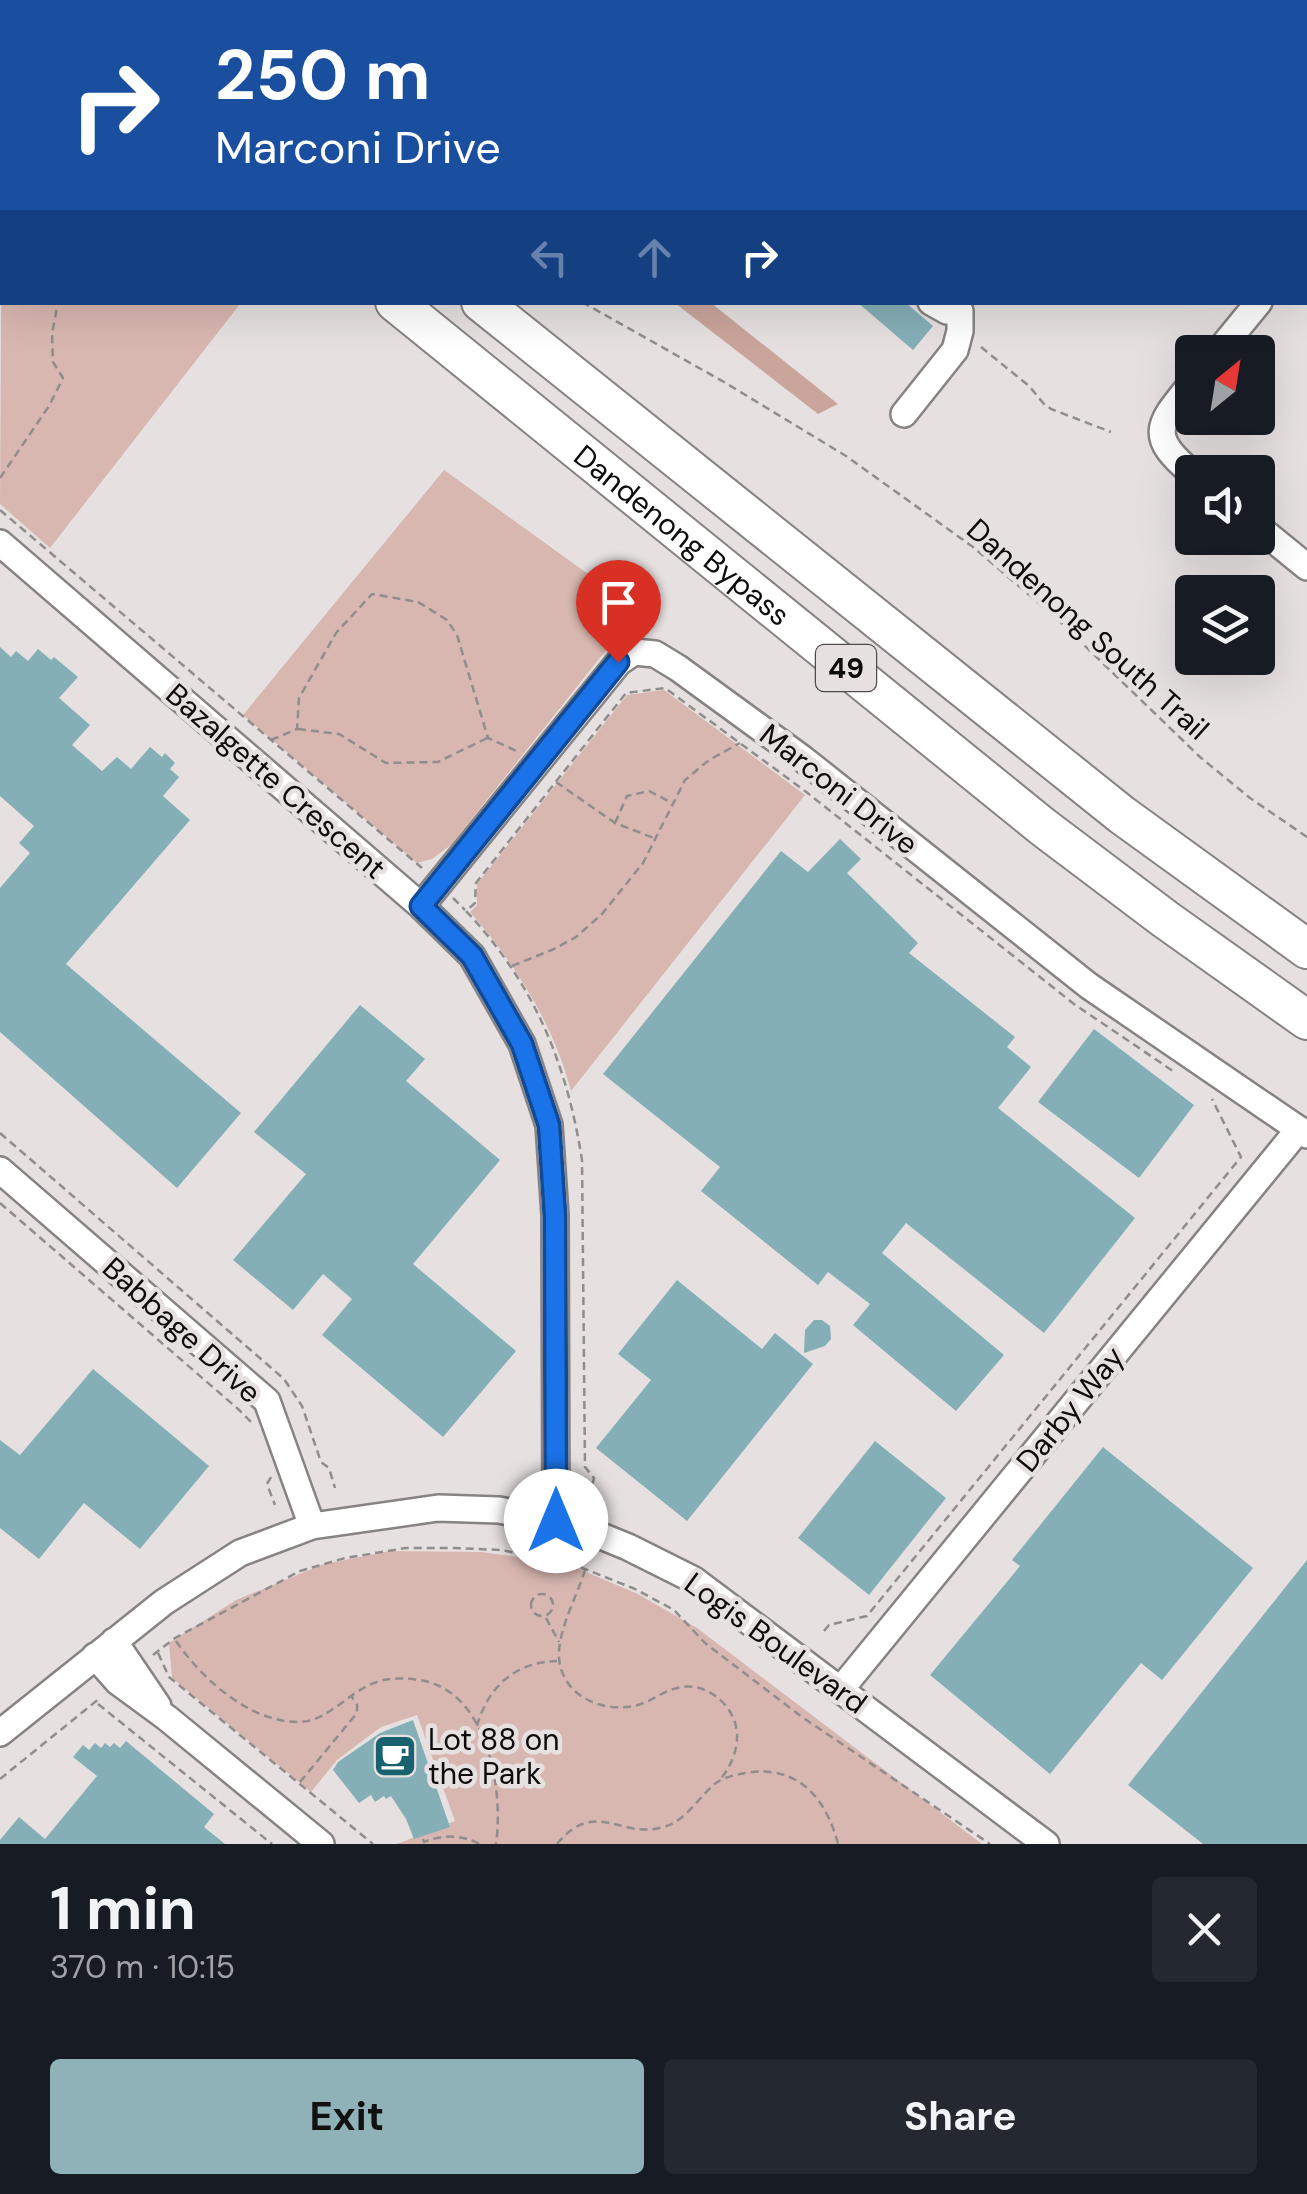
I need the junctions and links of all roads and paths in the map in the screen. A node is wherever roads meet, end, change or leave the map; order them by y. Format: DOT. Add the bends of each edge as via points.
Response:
graph roads {
  1 [pos="57,305"];
  2 [pos="399,305"];
  3 [pos="485,305"];
  4 [pos="587,305"];
  5 [pos="936,305"];
  6 [pos="1257,305"];
  7 [pos="964,315"];
  8 [pos="1232,335"];
  9 [pos="1175,406"];
  10 [pos="904,414"];
  11 [pos="1111,432"];
  12 [pos="1175,457"];
  13 [pos="0,478"];
  14 [pos="0,510"];
  15 [pos="1275,540"];
  16 [pos="0,543"];
  17 [pos="1307,567"];
  18 [pos="297,729"];
  19 [pos="488,738"];
  20 [pos="269,741"];
  21 [pos="742,743"];
  22 [pos="534,765"];
  23 [pos="556,782"];
  24 [pos="672,803"];
  25 [pos="616,823"];
  26 [pos="1307,837"];
  27 [pos="654,838"];
  28 [pos="440,884"];
  29 [pos="421,906"];
  30 [pos="1307,949"];
  31 [pos="512,966"];
  32 [pos="1307,1020"];
  33 [pos="1182,1077"];
  34 [pos="1211,1096"];
  35 [pos="1303,1132"];
  36 [pos="0,1170"];
  37 [pos="0,1203"];
  38 [pos="252,1425"];
  39 [pos="271,1476"];
  40 [pos="590,1496"];
  41 [pos="275,1504"];
  42 [pos="556,1521"];
  43 [pos="312,1526"];
  44 [pos="585,1569"];
  45 [pos="545,1616"];
  46 [pos="824,1631"];
  47 [pos="175,1638"];
  48 [pos="560,1644"];
  49 [pos="104,1649"];
  50 [pos="157,1652"];
  51 [pos="559,1661"];
  52 [pos="126,1676"];
  53 [pos="841,1689"];
  54 [pos="351,1696"];
  55 [pos="96,1702"];
  56 [pos="477,1727"];
  57 [pos="0,1734"];
  58 [pos="0,1779"];
  59 [pos="718,1782"];
  60 [pos="299,1784"];
  61 [pos="422,1839"];
  62 [pos="272,1844"];
  63 [pos="321,1844"];
  64 [pos="373,1844"];
  65 [pos="480,1844"];
  66 [pos="496,1844"];
  67 [pos="557,1844"];
  68 [pos="838,1844"];
  69 [pos="989,1844"];
  70 [pos="1046,1844"];
  1 -- 13 [label="path" via="53,362 63,378"];
  2 -- 32 [label="highway, Dandenong Bypass / 49" via="1030,816"];
  3 -- 30 [label="highway, Dandenong Bypass / 49" via="1122,815"];
  4 -- 26 [label="path, Dandenong South Trail" via="816,438 973,547 1200,757"];
  5 -- 7 [label="street"];
  6 -- 8 [label="street"];
  7 -- 10 [label="street" via="956,350"];
  7 -- 11 [label="path" via="1052,410"];
  9 -- 12 [label="street" via="1162,431"];
  14 -- 20 [label="path"];
  15 -- 17 [label="street"];
  16 -- 29 [label="street, Bazalgette Crescent"];
  18 -- 19 [label="path" via="339,734 386,763 438,762"];
  18 -- 19 [label="path" via="299,698 336,633 372,594 418,602 448,620"];
  18 -- 20 [label="path"];
  19 -- 22 [label="path"];
  20 -- 28 [label="path"];
  21 -- 23 [label="path" via="664,688 626,693"];
  21 -- 24 [label="path" via="694,772"];
  21 -- 33 [label="path" via="1074,1004"];
  22 -- 28 [label="street, Marconi Drive"];
  22 -- 35 [label="street, Marconi Drive" via="618,662 634,652 655,654 803,759 1089,986"];
  23 -- 25 [label="path"];
  23 -- 31 [label="path" via="476,882 475,904 466,912"];
  24 -- 25 [label="path" via="650,790 627,796"];
  24 -- 27 [label="path"];
  25 -- 27 [label="path"];
  27 -- 31 [label="path" via="602,914 554,950"];
  28 -- 29 [label="street, Marconi Drive"];
  29 -- 42 [label="street, Bazalgette Crescent" via="472,956 522,1044 549,1125"];
  31 -- 40 [label="path" via="558,1059 578,1131"];
  34 -- 46 [label="path" via="1241,1157 867,1616"];
  35 -- 53 [label="street, Darby Way"];
  36 -- 43 [label="street, Babbage Drive" via="267,1402"];
  37 -- 38 [label="path"];
  39 -- 41 [label="path" via="267,1484"];
  42 -- 43 [label="street, Logis Boulevard" via="438,1508"];
  42 -- 53 [label="street, Logis Boulevard" via="694,1580"];
  43 -- 49 [label="street, Logis Boulevard" via="240,1553"];
  44 -- 47 [label="path" via="501,1550 406,1548 345,1558 300,1571"];
  44 -- 48 [label="path"];
  44 -- 69 [label="path" via="674,1610 705,1643 802,1717"];
  45 -- 45 [label="path" via="531,1609 539,1594 553,1604"];
  45 -- 48 [label="path"];
  47 -- 50 [label="path"];
  47 -- 54 [label="path" via="208,1677 259,1714 303,1722"];
  48 -- 51 [label="path"];
  49 -- 52 [label="street"];
  49 -- 57 [label="street, Logis Boulevard"];
  50 -- 52 [label="path"];
  50 -- 60 [label="path" via="169,1677"];
  51 -- 56 [label="path" via="508,1676"];
  51 -- 59 [label="path" via="570,1687 610,1707 690,1686 716,1696 737,1734 729,1768"];
  52 -- 55 [label="path"];
  52 -- 63 [label="street" via="167,1718"];
  53 -- 70 [label="street, Logis Boulevard"];
  54 -- 56 [label="path" via="374,1682 428,1681 450,1690"];
  54 -- 60 [label="path" via="357,1713"];
  55 -- 58 [label="path"];
  55 -- 62 [label="path"];
  56 -- 66 [label="path" via="497,1788"];
  59 -- 67 [label="path" via="662,1828 592,1821"];
  59 -- 68 [label="path" via="757,1772 787,1776 820,1800"];
  60 -- 64 [label="path"];
  61 -- 65 [label="path" via="455,1836"];
}
